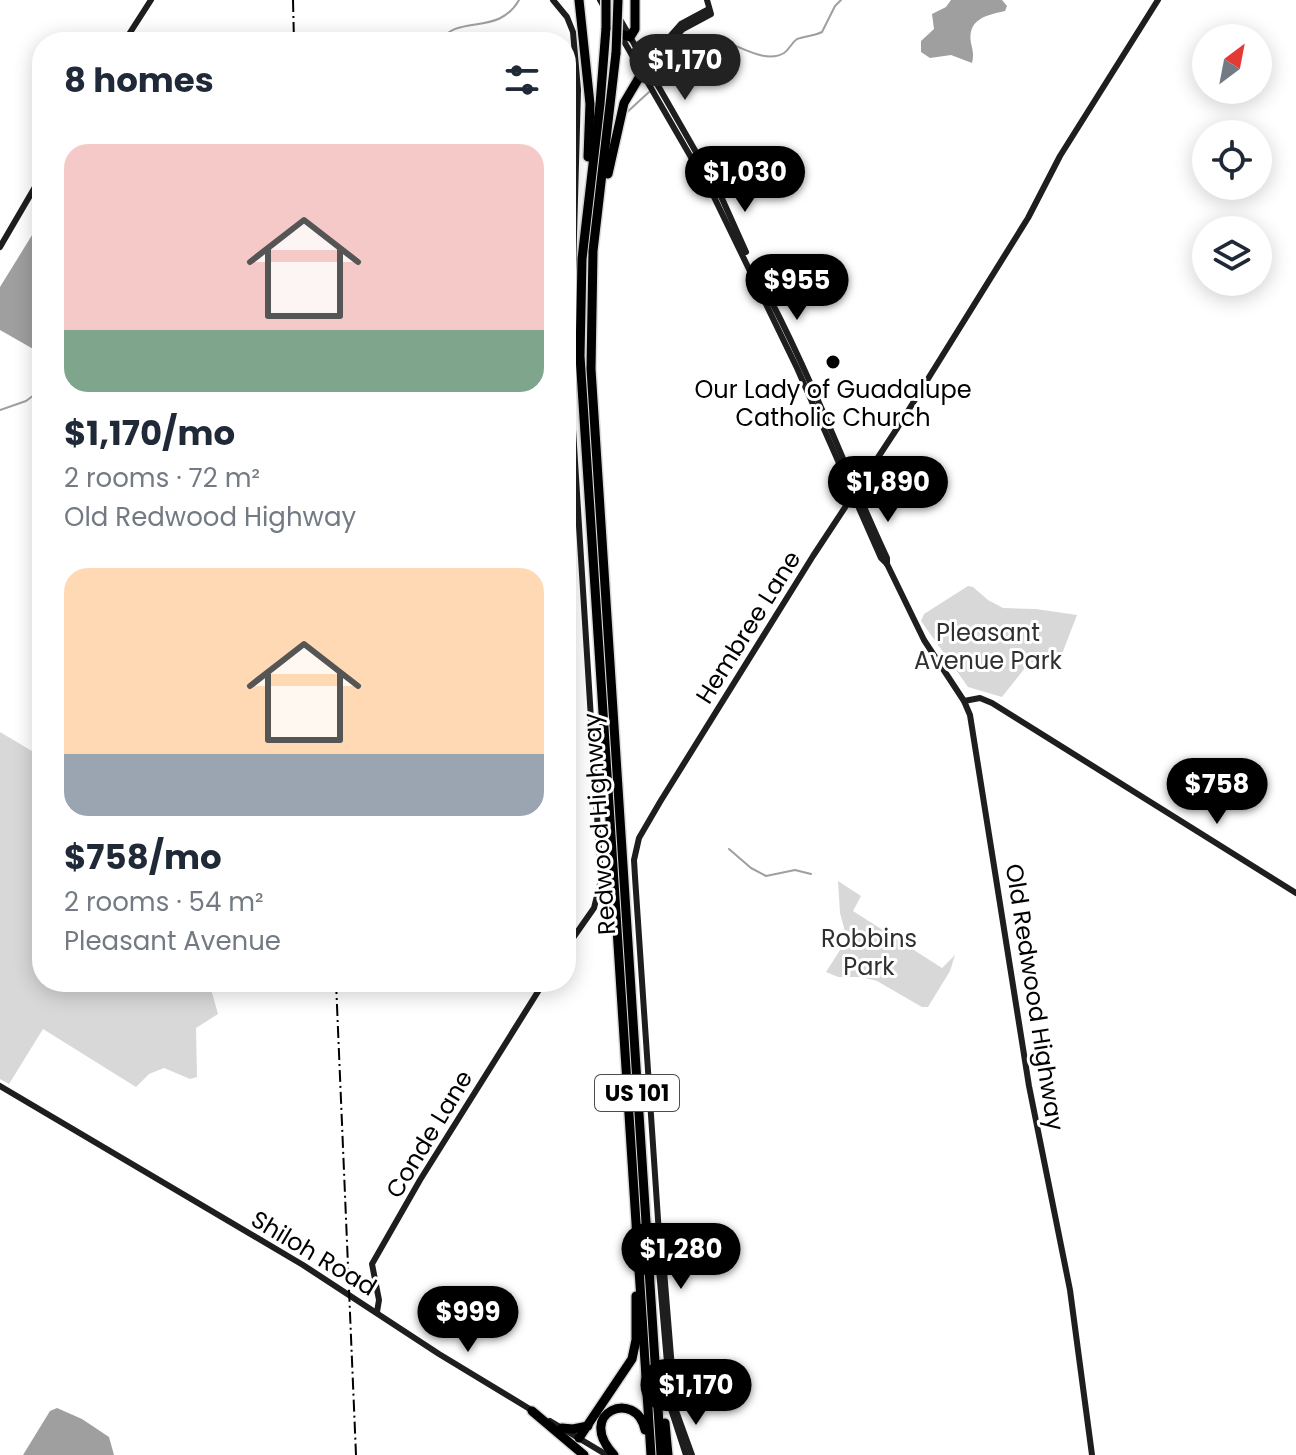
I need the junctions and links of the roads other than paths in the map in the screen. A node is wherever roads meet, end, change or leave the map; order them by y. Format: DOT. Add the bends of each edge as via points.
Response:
graph roads {
  1 [pos="151,0"];
  2 [pos="553,0"];
  3 [pos="579,0"];
  4 [pos="605,0"];
  5 [pos="618,0"];
  6 [pos="635,0"];
  7 [pos="707,0"];
  8 [pos="1158,0"];
  9 [pos="710,12"];
  10 [pos="130,32"];
  11 [pos="573,32"];
  12 [pos="626,36"];
  13 [pos="664,43"];
  14 [pos="638,51"];
  15 [pos="576,67"];
  16 [pos="647,67"];
  17 [pos="576,163"];
  18 [pos="32,192"];
  19 [pos="589,240"];
  20 [pos="0,247"];
  21 [pos="868,473"];
  22 [pos="576,478"];
  23 [pos="852,482"];
  24 [pos="854,494"];
  25 [pos="964,701"];
  26 [pos="1296,893"];
  27 [pos="576,934"];
  28 [pos="538,992"];
  29 [pos="0,1086"];
  30 [pos="640,1270"];
  31 [pos="376,1288"];
  32 [pos="362,1302"];
  33 [pos="377,1312"];
  34 [pos="656,1359"];
  35 [pos="532,1411"];
  36 [pos="588,1426"];
  37 [pos="562,1428"];
  38 [pos="579,1438"];
  39 [pos="584,1455"];
  40 [pos="607,1455"];
  41 [pos="614,1455"];
  42 [pos="650,1455"];
  43 [pos="661,1455"];
  44 [pos="668,1455"];
  45 [pos="689,1455"];
  46 [pos="1092,1455"];
  1 -- 10 [label="street"];
  2 -- 11 [label="street"];
  3 -- 19 [label="highway" via="590,104"];
  4 -- 12 [label="street, Old Redwood Highway"];
  4 -- 19 [label="highway, Redwood Highway / US 101, bridge"];
  5 -- 19 [label="highway, Redwood Highway / US 101, bridge" via="616,53"];
  6 -- 12 [label="highway" via="635,29"];
  7 -- 9 [label="street"];
  8 -- 21 [label="street, Hembree Lane"];
  9 -- 13 [label="street" via="681,24"];
  9 -- 16 [label="street" via="683,29"];
  12 -- 14 [label="street, Old Redwood Highway"];
  12 -- 16 [label="street, Old Redwood Highway"];
  13 -- 14 [label="street" via="650,52"];
  13 -- 16 [label="street"];
  14 -- 16 [label="street, Old Redwood Highway"];
  15 -- 17 [label="street"];
  16 -- 19 [label="highway" via="628,94"];
  16 -- 23 [label="street, Old Redwood Highway" via="720,194"];
  16 -- 24 [label="street, Old Redwood Highway" via="734,237"];
  18 -- 20 [label="street"];
  19 -- 30 [label="highway, Redwood Highway / US 101" via="580,356"];
  19 -- 34 [label="highway, Redwood Highway / US 101" via="592,385"];
  21 -- 23 [label="street"];
  21 -- 24 [label="street, Hembree Lane"];
  22 -- 27 [label="street" via="601,880 594,908"];
  23 -- 24 [label="street, Old Redwood Highway"];
  24 -- 25 [label="street, Old Redwood Highway" via="924,640"];
  24 -- 45 [label="street, Hembree Lane" via="672,782 639,838 634,860 671,1409"];
  25 -- 26 [label="street" via="980,698 992,703"];
  25 -- 46 [label="street, Old Redwood Highway" via="974,730 1030,1093 1070,1290"];
  28 -- 31 [label="street, Conde Lane" via="372,1264"];
  29 -- 32 [label="street, Shiloh Road"];
  30 -- 36 [label="highway" via="632,1359"];
  30 -- 42 [label="highway, Redwood Highway / US 101"];
  31 -- 32 [label="street" via="373,1297"];
  31 -- 33 [label="street, Conde Lane"];
  32 -- 33 [label="street, Shiloh Road"];
  33 -- 35 [label="street, Shiloh Road"];
  34 -- 43 [label="highway, Redwood Highway / US 101"];
  34 -- 44 [label="highway"];
  35 -- 37 [label="street, Shiloh Road"];
  35 -- 39 [label="highway"];
  36 -- 37 [label="highway"];
  36 -- 38 [label="highway"];
  37 -- 38 [label="street, Shiloh Road"];
  38 -- 40 [label="street, Shiloh Road"];
  41 -- 42 [label="highway" via="602,1441 600,1427 607,1414 623,1407 642,1419"];
}
